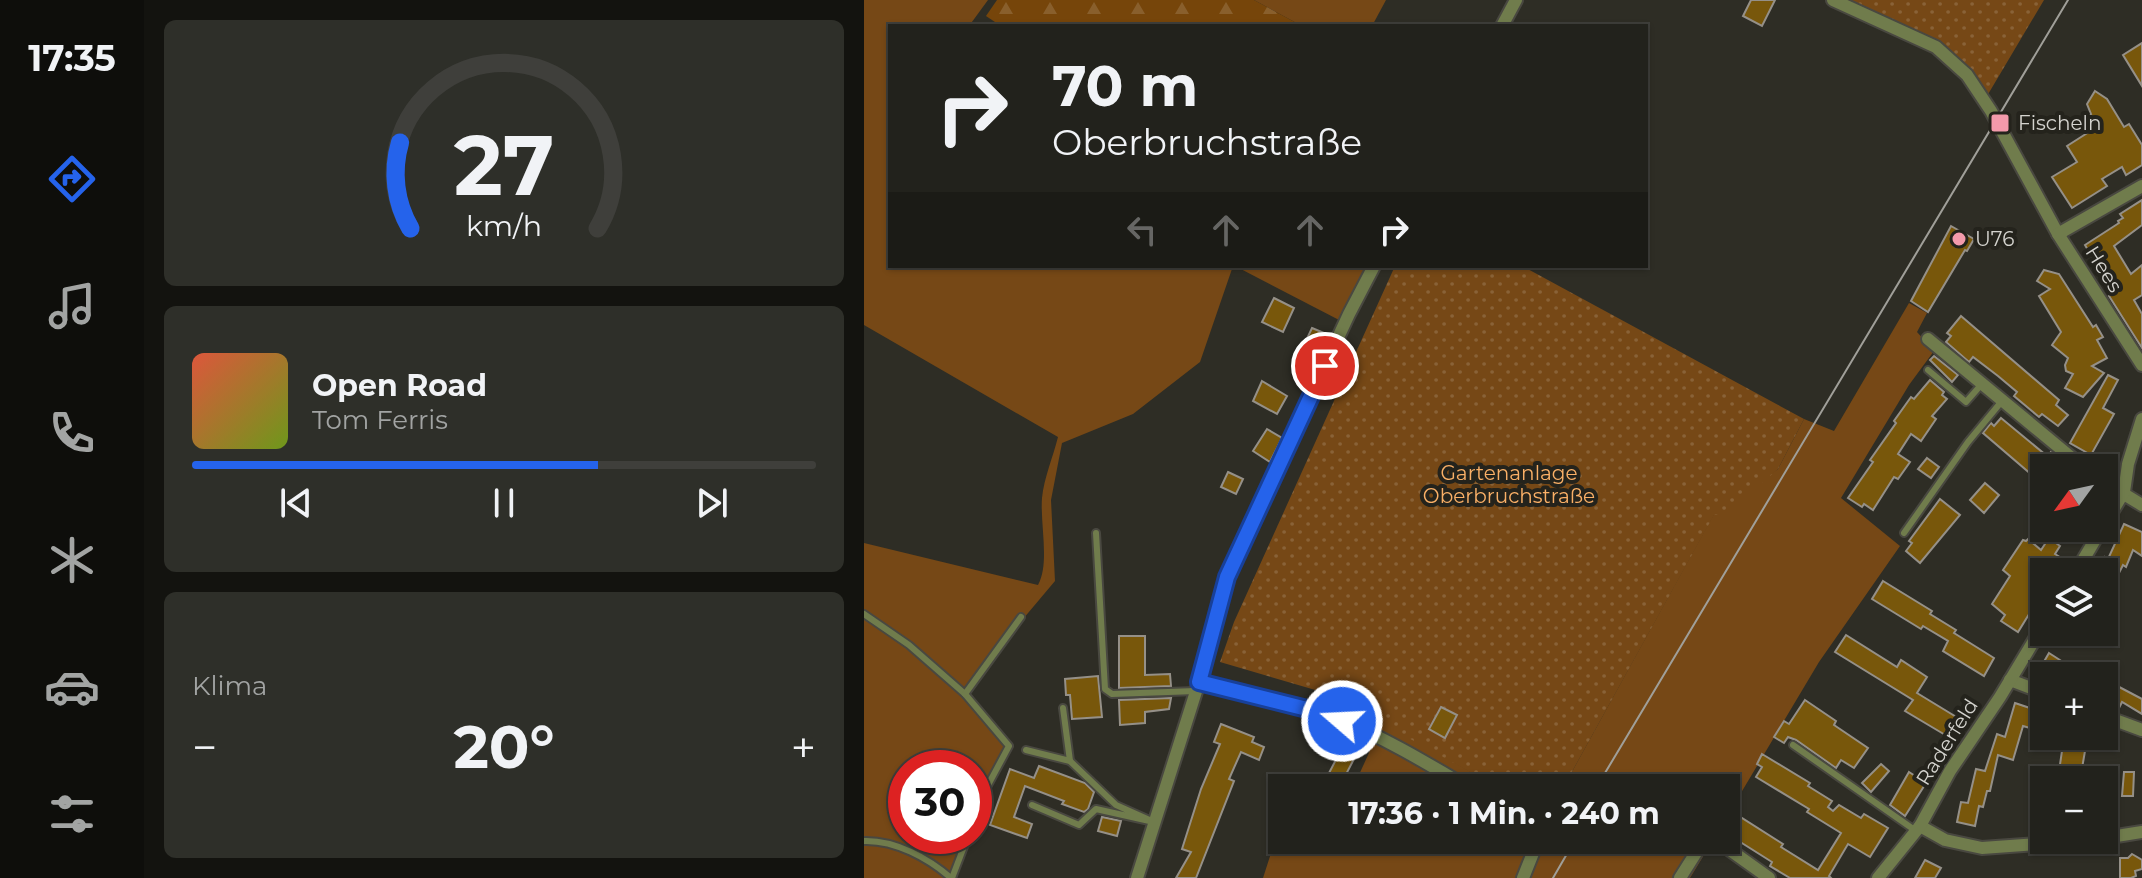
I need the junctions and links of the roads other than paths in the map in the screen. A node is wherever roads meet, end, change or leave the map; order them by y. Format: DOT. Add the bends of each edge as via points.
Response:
graph roads {
  1 [pos="1516,0"];
  2 [pos="1833,0"];
  3 [pos="1503,24"];
  4 [pos="2142,186"];
  5 [pos="2058,234"];
  6 [pos="1373,268"];
  7 [pos="1928,339"];
  8 [pos="2142,365"];
  9 [pos="1928,370"];
  10 [pos="1982,384"];
  11 [pos="2002,401"];
  12 [pos="2142,419"];
  13 [pos="2067,454"];
  14 [pos="2118,489"];
  15 [pos="2124,492"];
  16 [pos="2118,502"];
  17 [pos="2142,505"];
  18 [pos="1096,533"];
  19 [pos="1904,533"];
  20 [pos="864,614"];
  21 [pos="1021,617"];
  22 [pos="2031,646"];
  23 [pos="2010,680"];
  24 [pos="1198,686"];
  25 [pos="2030,688"];
  26 [pos="965,694"];
  27 [pos="1063,708"];
  28 [pos="2118,721"];
  29 [pos="2142,730"];
  30 [pos="1793,745"];
  31 [pos="1026,750"];
  32 [pos="1070,761"];
  33 [pos="1444,774"];
  34 [pos="992,778"];
  35 [pos="1032,805"];
  36 [pos="1154,822"];
  37 [pos="1918,828"];
  38 [pos="2142,832"];
  39 [pos="2118,836"];
  40 [pos="864,841"];
  41 [pos="2030,845"];
  42 [pos="961,854"];
  43 [pos="1533,854"];
  44 [pos="1695,854"];
  45 [pos="1736,854"];
  46 [pos="952,878"];
  47 [pos="1137,878"];
  48 [pos="1523,878"];
  49 [pos="1680,878"];
  50 [pos="1769,878"];
  51 [pos="1878,878"];
  1 -- 3 [label="street"];
  2 -- 5 [label="street, Hees" via="1936,47 1957,64 1991,111"];
  4 -- 5 [label="street, Hees"];
  5 -- 8 [label="street, Hees"];
  6 -- 24 [label="street" via="1227,577"];
  7 -- 10 [label="street"];
  9 -- 10 [label="lane" via="1966,402"];
  10 -- 11 [label="street"];
  11 -- 13 [label="street"];
  11 -- 19 [label="lane"];
  12 -- 15 [label="street"];
  14 -- 15 [label="street"];
  15 -- 16 [label="street"];
  15 -- 17 [label="street"];
  18 -- 24 [label="lane" via="1105,689 1112,694"];
  20 -- 26 [label="lane"];
  21 -- 26 [label="lane"];
  22 -- 23 [label="street, Raderfeld"];
  23 -- 25 [label="street"];
  23 -- 37 [label="street, Raderfeld"];
  24 -- 33 [label="street" via="1315,711 1369,733"];
  24 -- 36 [label="street"];
  26 -- 34 [label="lane" via="1009,746"];
  27 -- 32 [label="lane"];
  28 -- 29 [label="street"];
  30 -- 37 [label="lane"];
  31 -- 32 [label="lane"];
  32 -- 36 [label="lane" via="1116,805"];
  35 -- 36 [label="lane" via="1079,825 1096,809"];
  36 -- 47 [label="street"];
  37 -- 41 [label="street" via="1982,848"];
  37 -- 51 [label="street, Raderfeld"];
  38 -- 39 [label="street"];
  40 -- 46 [label="lane" via="919,856"];
  42 -- 46 [label="lane"];
  43 -- 48 [label="street"];
  44 -- 49 [label="street"];
  45 -- 50 [label="street"];
}
